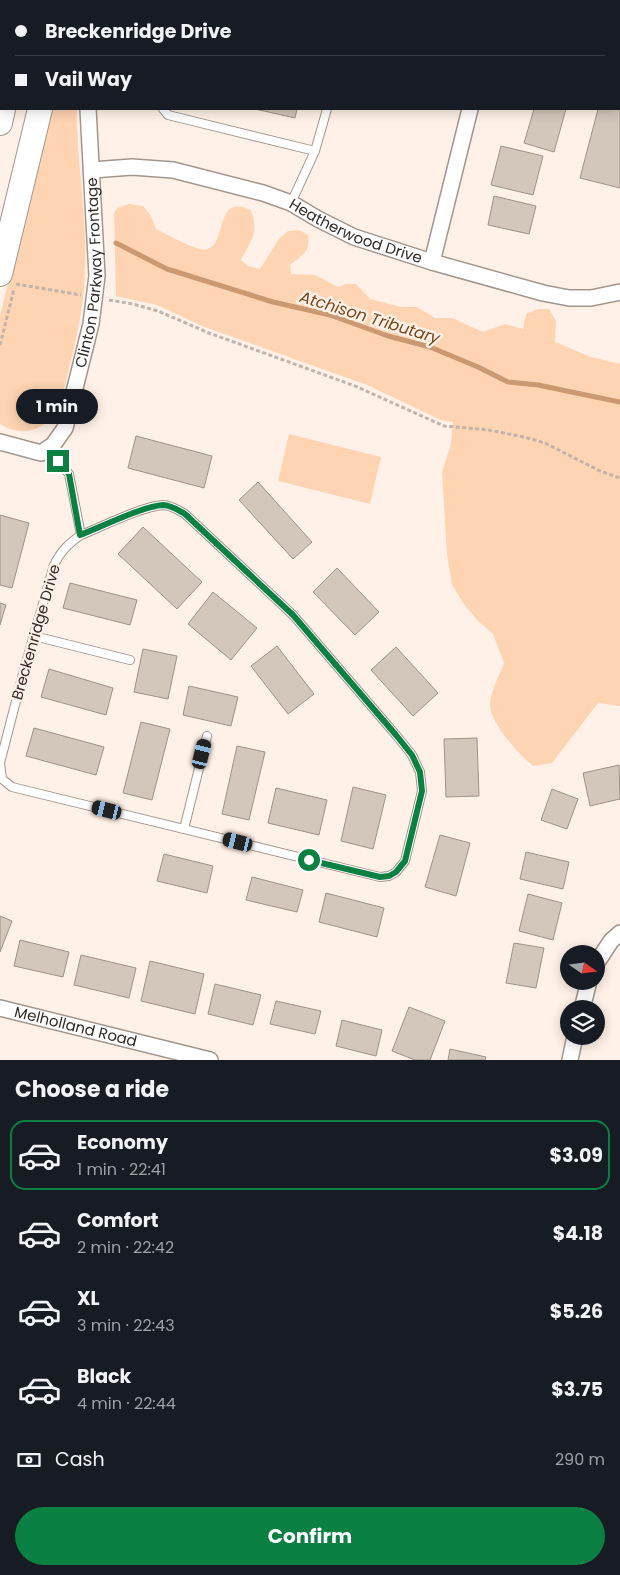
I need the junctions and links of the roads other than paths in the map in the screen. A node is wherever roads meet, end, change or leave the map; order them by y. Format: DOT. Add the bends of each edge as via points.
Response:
graph roads {
  1 [pos="4,110"];
  2 [pos="40,110"];
  3 [pos="88,110"];
  4 [pos="165,110"];
  5 [pos="327,110"];
  6 [pos="470,110"];
  7 [pos="0,123"];
  8 [pos="314,152"];
  9 [pos="92,170"];
  10 [pos="291,203"];
  11 [pos="432,262"];
  12 [pos="7,279"];
  13 [pos="620,292"];
  14 [pos="0,442"];
  15 [pos="41,453"];
  16 [pos="80,535"];
  17 [pos="34,636"];
  18 [pos="130,660"];
  19 [pos="207,736"];
  20 [pos="184,829"];
  21 [pos="620,933"];
  22 [pos="605,950"];
  23 [pos="0,1008"];
  24 [pos="573,1045"];
  25 [pos="210,1060"];
  26 [pos="570,1060"];
  1 -- 7 [label="main road"];
  2 -- 12 [label="main road"];
  3 -- 9 [label="street, Clinton Parkway Frontage"];
  4 -- 8 [label="lane" via="168,115"];
  5 -- 8 [label="lane"];
  6 -- 11 [label="street"];
  8 -- 10 [label="lane"];
  9 -- 10 [label="street, Heatherwood Drive" via="173,170"];
  9 -- 15 [label="street, Clinton Parkway Frontage" via="98,276 91,324 65,428 53,445"];
  10 -- 11 [label="street, Heatherwood Drive" via="354,237"];
  11 -- 13 [label="street, Heatherwood Drive" via="569,298 591,298"];
  14 -- 15 [label="street"];
  15 -- 16 [label="lane" via="58,461 69,474"];
  16 -- 17 [label="lane, Breckenridge Drive" via="61,551"];
  16 -- 20 [label="lane, Breckenridge Drive" via="147,508 164,505 185,514 293,615 396,735 412,755 420,772 422,791 405,861 389,876 380,877"];
  17 -- 18 [label="lane"];
  17 -- 20 [label="lane, Breckenridge Drive" via="0,763 2,779 12,787"];
  19 -- 20 [label="lane"];
  21 -- 22 [label="street"];
  23 -- 25 [label="street, Melholland Road"];
  24 -- 26 [label="street"];
}
